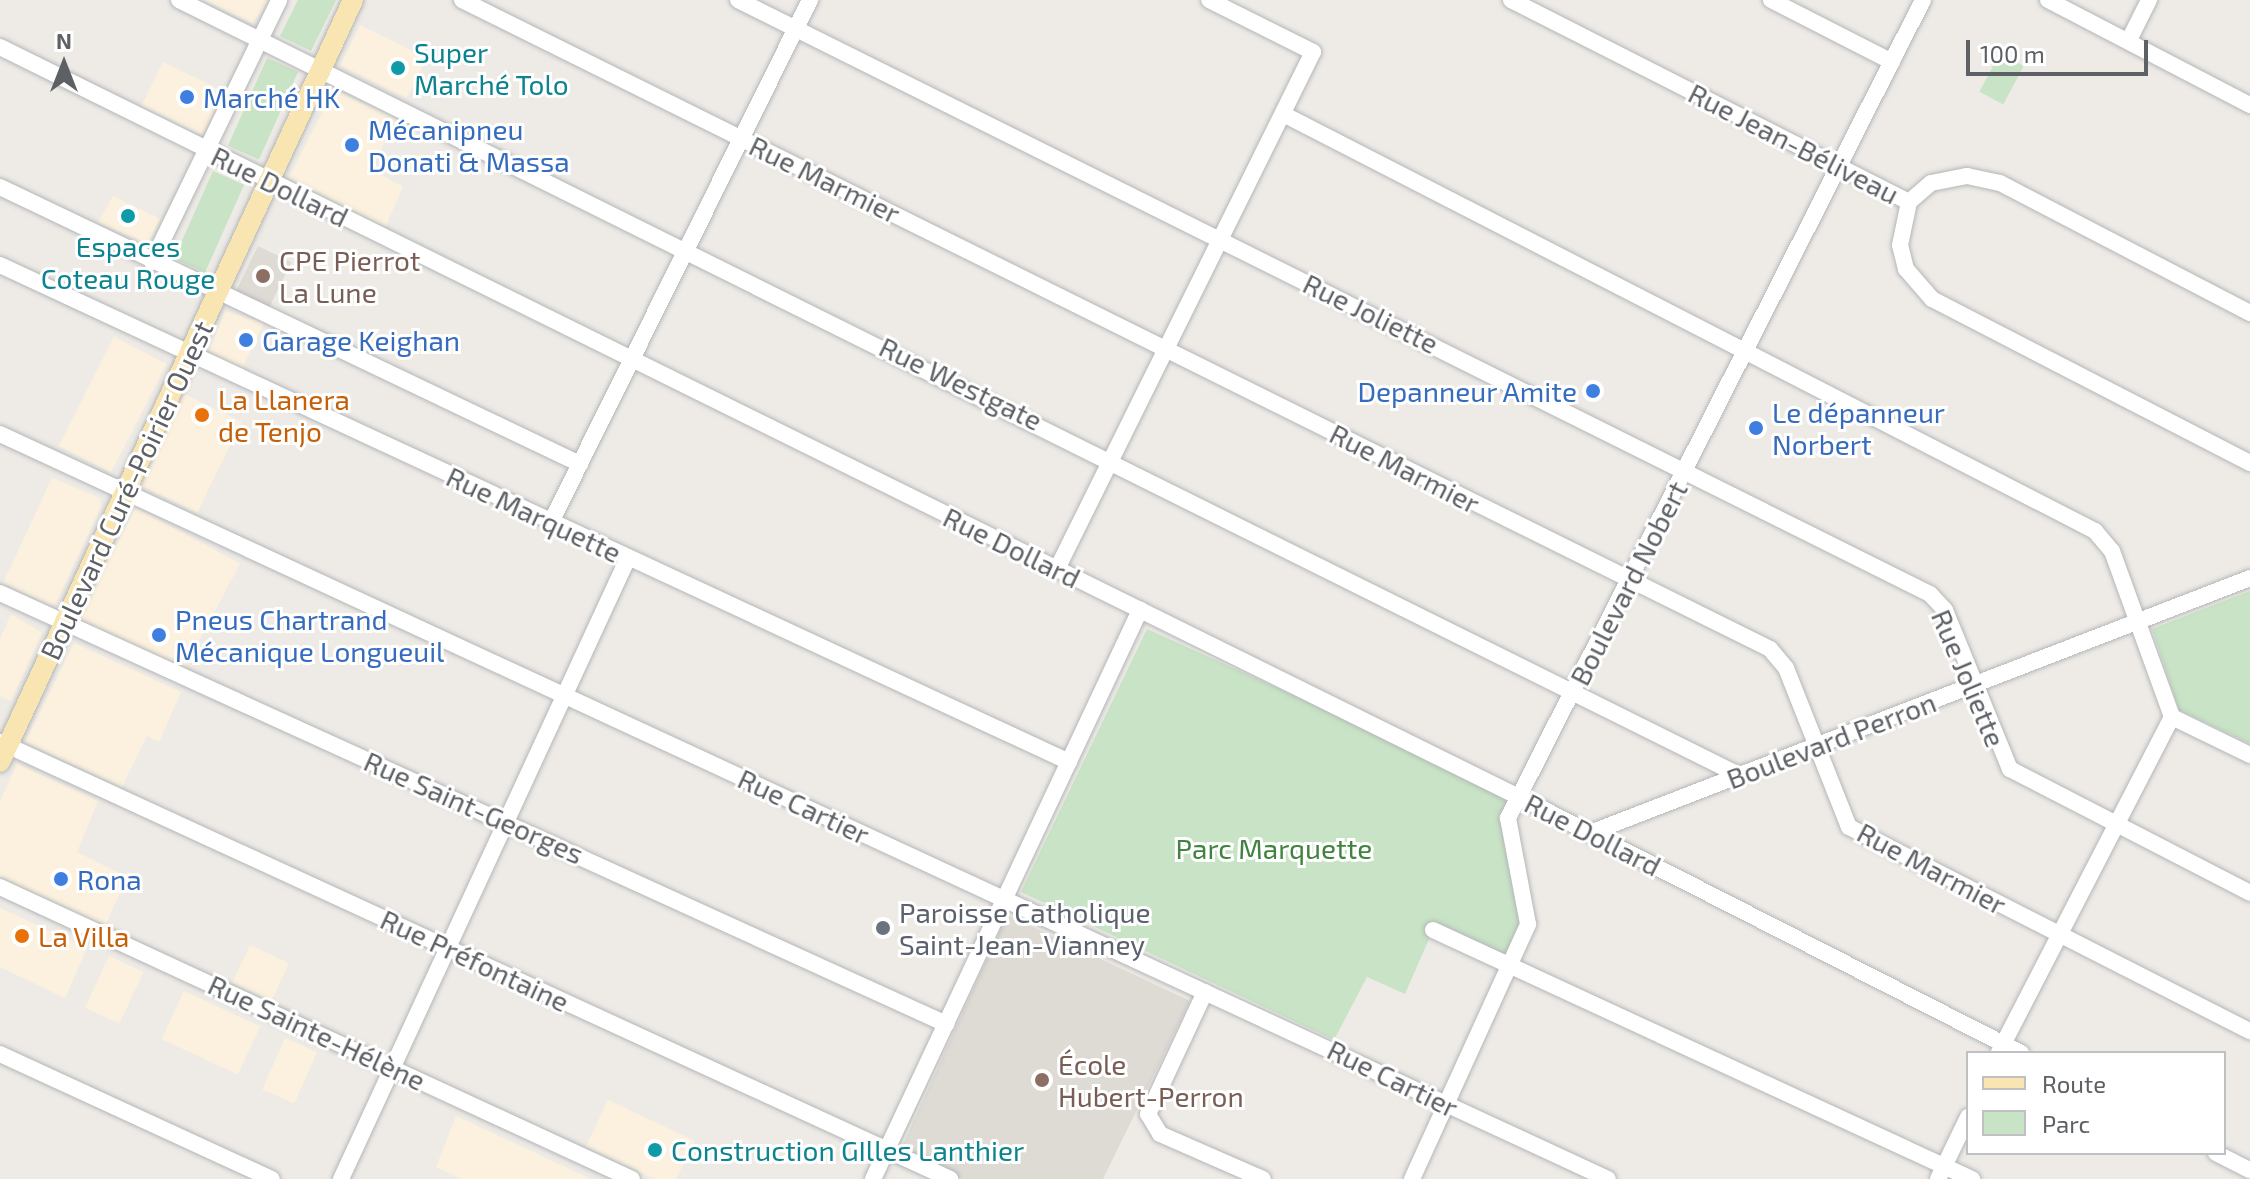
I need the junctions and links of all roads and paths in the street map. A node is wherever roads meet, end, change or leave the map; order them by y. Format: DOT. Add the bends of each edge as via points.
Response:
graph roads {
  1 [pos="179,0"];
  2 [pos="279,0"];
  3 [pos="353,0"];
  4 [pos="462,0"];
  5 [pos="738,0"];
  6 [pos="810,0"];
  7 [pos="1209,0"];
  8 [pos="1511,0"];
  9 [pos="1771,0"];
  10 [pos="1923,0"];
  11 [pos="2048,0"];
  12 [pos="2149,0"];
  13 [pos="796,29"];
  14 [pos="259,40"];
  15 [pos="2129,40"];
  16 [pos="0,47"];
  17 [pos="1892,62"];
  18 [pos="321,71"];
  19 [pos="2250,105"];
  20 [pos="1283,114"];
  21 [pos="742,138"];
  22 [pos="206,149"];
  23 [pos="1839,166"];
  24 [pos="270,180"];
  25 [pos="0,187"];
  26 [pos="1909,202"];
  27 [pos="1221,239"];
  28 [pos="688,247"];
  29 [pos="152,262"];
  30 [pos="0,265"];
  31 [pos="218,292"];
  32 [pos="2250,313"];
  33 [pos="1166,349"];
  34 [pos="189,353"];
  35 [pos="1744,354"];
  36 [pos="632,359"];
  37 [pos="0,434"];
  38 [pos="1112,458"];
  39 [pos="2250,463"];
  40 [pos="580,464"];
  41 [pos="1685,469"];
  42 [pos="125,492"];
  43 [pos="551,522"];
  44 [pos="628,558"];
  45 [pos="1057,569"];
  46 [pos="2250,578"];
  47 [pos="1629,580"];
  48 [pos="0,593"];
  49 [pos="1140,610"];
  50 [pos="2139,621"];
  51 [pos="65,622"];
  52 [pos="1976,684"];
  53 [pos="1574,689"];
  54 [pos="565,696"];
  55 [pos="2172,717"];
  56 [pos="1815,746"];
  57 [pos="3,750"];
  58 [pos="2250,755"];
  59 [pos="1069,762"];
  60 [pos="1739,775"];
  61 [pos="1519,797"];
  62 [pos="508,822"];
  63 [pos="2117,825"];
  64 [pos="1590,833"];
  65 [pos="0,887"];
  66 [pos="2250,893"];
  67 [pos="1005,899"];
  68 [pos="1433,930"];
  69 [pos="2061,935"];
  70 [pos="450,948"];
  71 [pos="1510,967"];
  72 [pos="1205,992"];
  73 [pos="946,1024"];
  74 [pos="2250,1031"];
  75 [pos="2001,1048"];
  76 [pos="0,1054"];
  77 [pos="395,1068"];
  78 [pos="1447,1104"];
  79 [pos="1966,1121"];
  80 [pos="887,1149"];
  81 [pos="2220,1155"];
  82 [pos="2250,1170"];
  83 [pos="1941,1173"];
  84 [pos="272,1179"];
  85 [pos="341,1179"];
  86 [pos="632,1179"];
  87 [pos="873,1179"];
  88 [pos="950,1179"];
  89 [pos="1263,1179"];
  90 [pos="1412,1179"];
  91 [pos="1608,1179"];
  92 [pos="1972,1179"];
  1 -- 14 [label="street, Rue Westgate"];
  2 -- 14 [label="street"];
  3 -- 18 [label="main road, Boulevard Curé-Poirier Ouest"];
  4 -- 21 [label="street, Rue Marmier"];
  5 -- 13 [label="street, Rue Joliette"];
  6 -- 13 [label="street"];
  7 -- 20 [label="street" via="1313,52"];
  8 -- 23 [label="street, Rue Jean-Béliveau"];
  9 -- 17 [label="street"];
  10 -- 17 [label="street, Boulevard Nobert"];
  11 -- 15 [label="street"];
  12 -- 15 [label="street"];
  13 -- 21 [label="street"];
  13 -- 27 [label="street, Rue Joliette"];
  14 -- 18 [label="street, Rue Westgate"];
  14 -- 22 [label="street"];
  15 -- 19 [label="street"];
  16 -- 22 [label="street, Rue Dollard"];
  17 -- 23 [label="street, Boulevard Nobert"];
  18 -- 24 [label="main road, Boulevard Curé-Poirier Ouest"];
  18 -- 28 [label="street, Rue Westgate"];
  20 -- 27 [label="street"];
  20 -- 35 [label="street"];
  21 -- 28 [label="street"];
  21 -- 33 [label="street, Rue Marmier"];
  22 -- 24 [label="street, Rue Dollard"];
  22 -- 29 [label="street"];
  23 -- 26 [label="street, Rue Jean-Béliveau"];
  23 -- 35 [label="street, Boulevard Nobert"];
  24 -- 31 [label="main road, Boulevard Curé-Poirier Ouest"];
  24 -- 36 [label="street, Rue Dollard"];
  25 -- 29 [label="street"];
  26 -- 32 [label="street, Rue Jean-Béliveau" via="1931,183 1967,176 2000,183"];
  26 -- 39 [label="street" via="1900,245 1906,269 1932,299"];
  27 -- 33 [label="street"];
  27 -- 41 [label="street, Rue Joliette"];
  28 -- 36 [label="street"];
  28 -- 38 [label="street, Rue Westgate"];
  29 -- 31 [label="street"];
  30 -- 34 [label="street, Rue Marquette"];
  31 -- 34 [label="main road, Boulevard Curé-Poirier Ouest"];
  31 -- 40 [label="street"];
  33 -- 38 [label="street"];
  33 -- 47 [label="street, Rue Marmier"];
  34 -- 42 [label="main road, Boulevard Curé-Poirier Ouest"];
  34 -- 43 [label="street, Rue Marquette"];
  35 -- 41 [label="street, Boulevard Nobert"];
  35 -- 50 [label="street" via="2095,531 2112,551"];
  36 -- 40 [label="street"];
  36 -- 45 [label="street, Rue Dollard"];
  37 -- 42 [label="street, Rue Cartier"];
  38 -- 45 [label="street"];
  38 -- 53 [label="street, Rue Westgate"];
  40 -- 43 [label="street"];
  41 -- 47 [label="street, Boulevard Nobert"];
  41 -- 52 [label="street, Rue Joliette" via="1930,594 1945,610"];
  42 -- 51 [label="main road, Boulevard Curé-Poirier Ouest"];
  42 -- 54 [label="street, Rue Cartier"];
  43 -- 44 [label="street, Rue Marquette"];
  44 -- 54 [label="street"];
  44 -- 59 [label="street, Rue Marquette"];
  45 -- 49 [label="street, Rue Dollard"];
  46 -- 50 [label="street, Boulevard Perron"];
  47 -- 53 [label="street, Boulevard Nobert"];
  47 -- 56 [label="street, Rue Marmier" via="1780,657"];
  48 -- 51 [label="street, Rue Saint-Georges"];
  49 -- 59 [label="street"];
  49 -- 61 [label="street, Rue Dollard"];
  50 -- 52 [label="street, Boulevard Perron"];
  50 -- 55 [label="street"];
  51 -- 57 [label="main road, Boulevard Curé-Poirier Ouest"];
  51 -- 62 [label="street, Rue Saint-Georges"];
  52 -- 56 [label="street, Boulevard Perron"];
  52 -- 63 [label="street, Rue Joliette" via="2010,769"];
  53 -- 60 [label="street, Rue Westgate"];
  53 -- 61 [label="street, Boulevard Nobert"];
  54 -- 62 [label="street"];
  54 -- 67 [label="street, Rue Cartier"];
  55 -- 58 [label="street"];
  55 -- 63 [label="street"];
  56 -- 60 [label="street, Boulevard Perron"];
  56 -- 69 [label="street, Rue Marmier" via="1849,827"];
  57 -- 70 [label="street, Rue Préfontaine"];
  59 -- 67 [label="street"];
  60 -- 64 [label="street, Boulevard Perron"];
  61 -- 64 [label="street, Rue Dollard"];
  61 -- 71 [label="street, Boulevard Nobert" via="1508,818 1528,913"];
  62 -- 70 [label="street"];
  62 -- 73 [label="street, Rue Saint-Georges"];
  63 -- 66 [label="street, Rue Joliette"];
  63 -- 69 [label="street"];
  64 -- 75 [label="street, Rue Dollard"];
  65 -- 77 [label="street, Rue Sainte-Hélène"];
  67 -- 72 [label="street, Rue Cartier"];
  67 -- 73 [label="street"];
  68 -- 71 [label="street"];
  69 -- 74 [label="street, Rue Marmier"];
  69 -- 75 [label="street"];
  70 -- 77 [label="street"];
  70 -- 80 [label="street, Rue Préfontaine"];
  71 -- 78 [label="street, Boulevard Nobert"];
  71 -- 83 [label="street"];
  72 -- 78 [label="street, Rue Cartier"];
  72 -- 89 [label="street" via="1148,1114 1160,1134"];
  73 -- 80 [label="street"];
  76 -- 84 [label="street"];
  77 -- 85 [label="street"];
  77 -- 86 [label="street, Rue Sainte-Hélène"];
  78 -- 90 [label="street, Boulevard Nobert"];
  78 -- 91 [label="street, Rue Cartier"];
  79 -- 83 [label="street"];
  80 -- 87 [label="street"];
  80 -- 88 [label="street, Rue Préfontaine"];
  81 -- 82 [label="street"];
  83 -- 92 [label="street"];
}
